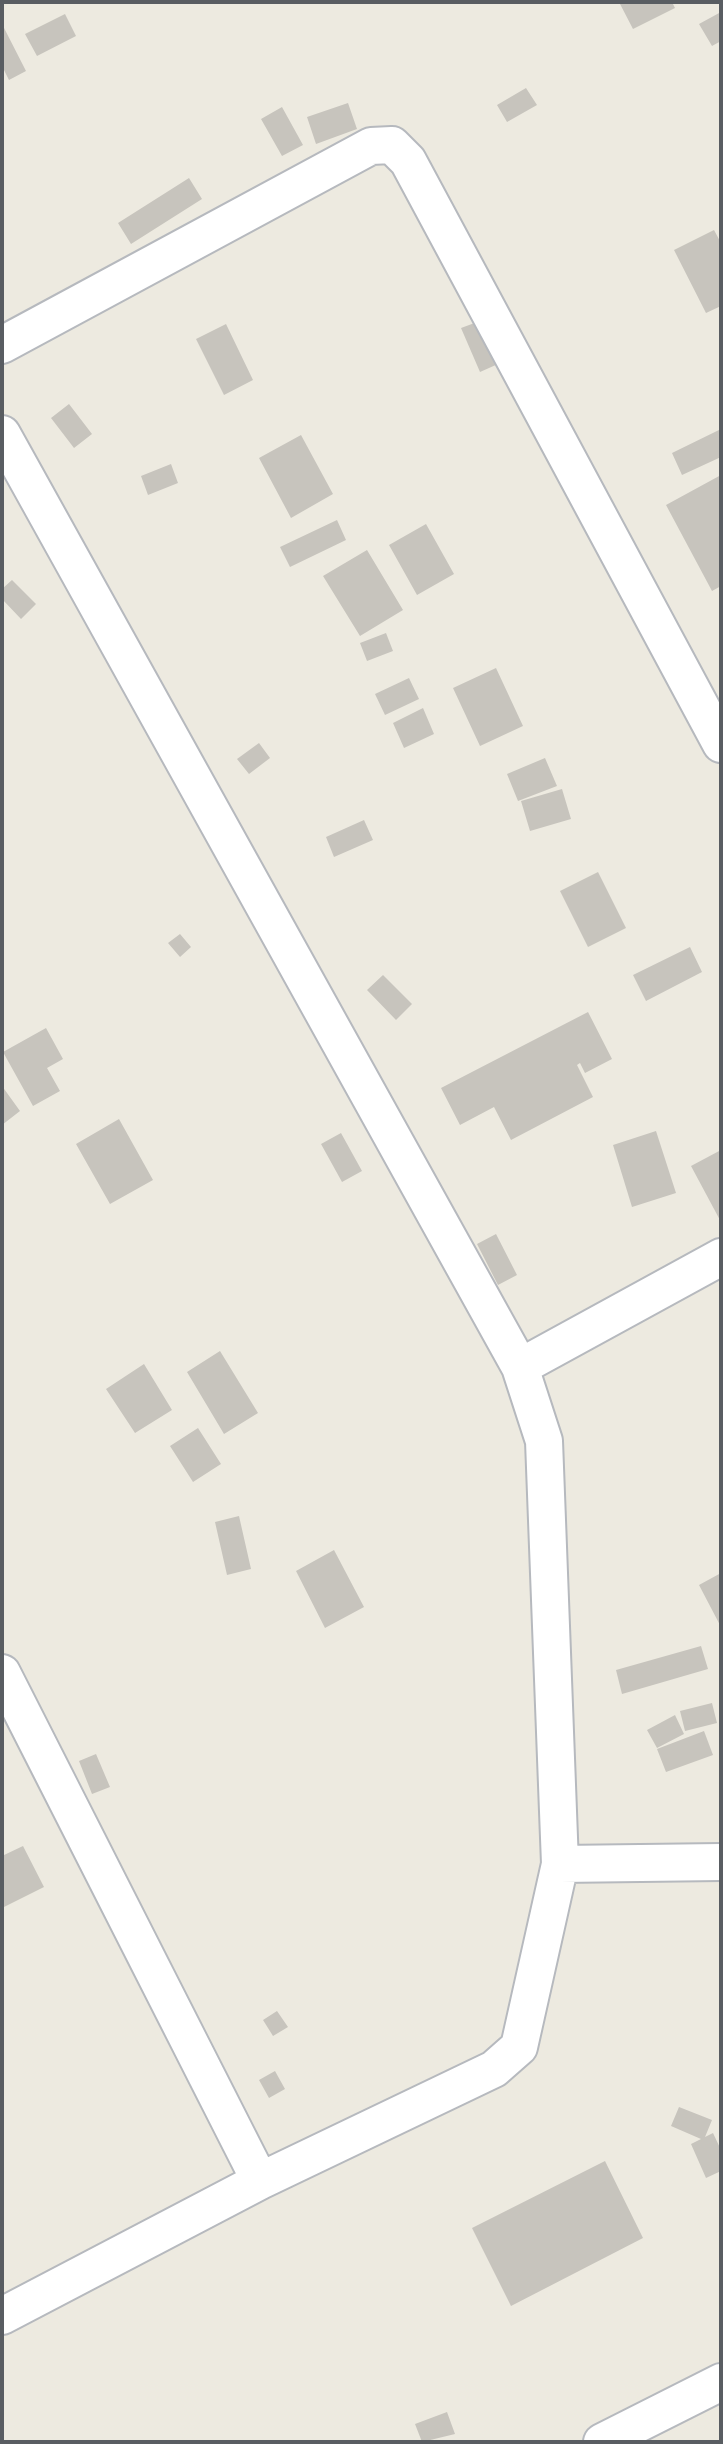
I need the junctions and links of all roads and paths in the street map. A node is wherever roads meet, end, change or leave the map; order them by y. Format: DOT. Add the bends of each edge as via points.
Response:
graph roads {
  1 [pos="2,345"];
  2 [pos="2,434"];
  3 [pos="721,744"];
  4 [pos="721,1257"];
  5 [pos="520,1367"];
  6 [pos="2,1673"];
  7 [pos="721,1862"];
  8 [pos="560,1864"];
  9 [pos="260,2181"];
  10 [pos="2,2316"];
  11 [pos="721,2382"];
  12 [pos="602,2442"];
  1 -- 3 [label="street" via="371,146 392,145 408,161"];
  2 -- 5 [label="street"];
  4 -- 5 [label="street"];
  5 -- 8 [label="street" via="544,1441"];
  6 -- 9 [label="street"];
  7 -- 8 [label="street"];
  8 -- 9 [label="street" via="519,2047 494,2069"];
  9 -- 10 [label="street"];
  11 -- 12 [label="street"];
}
